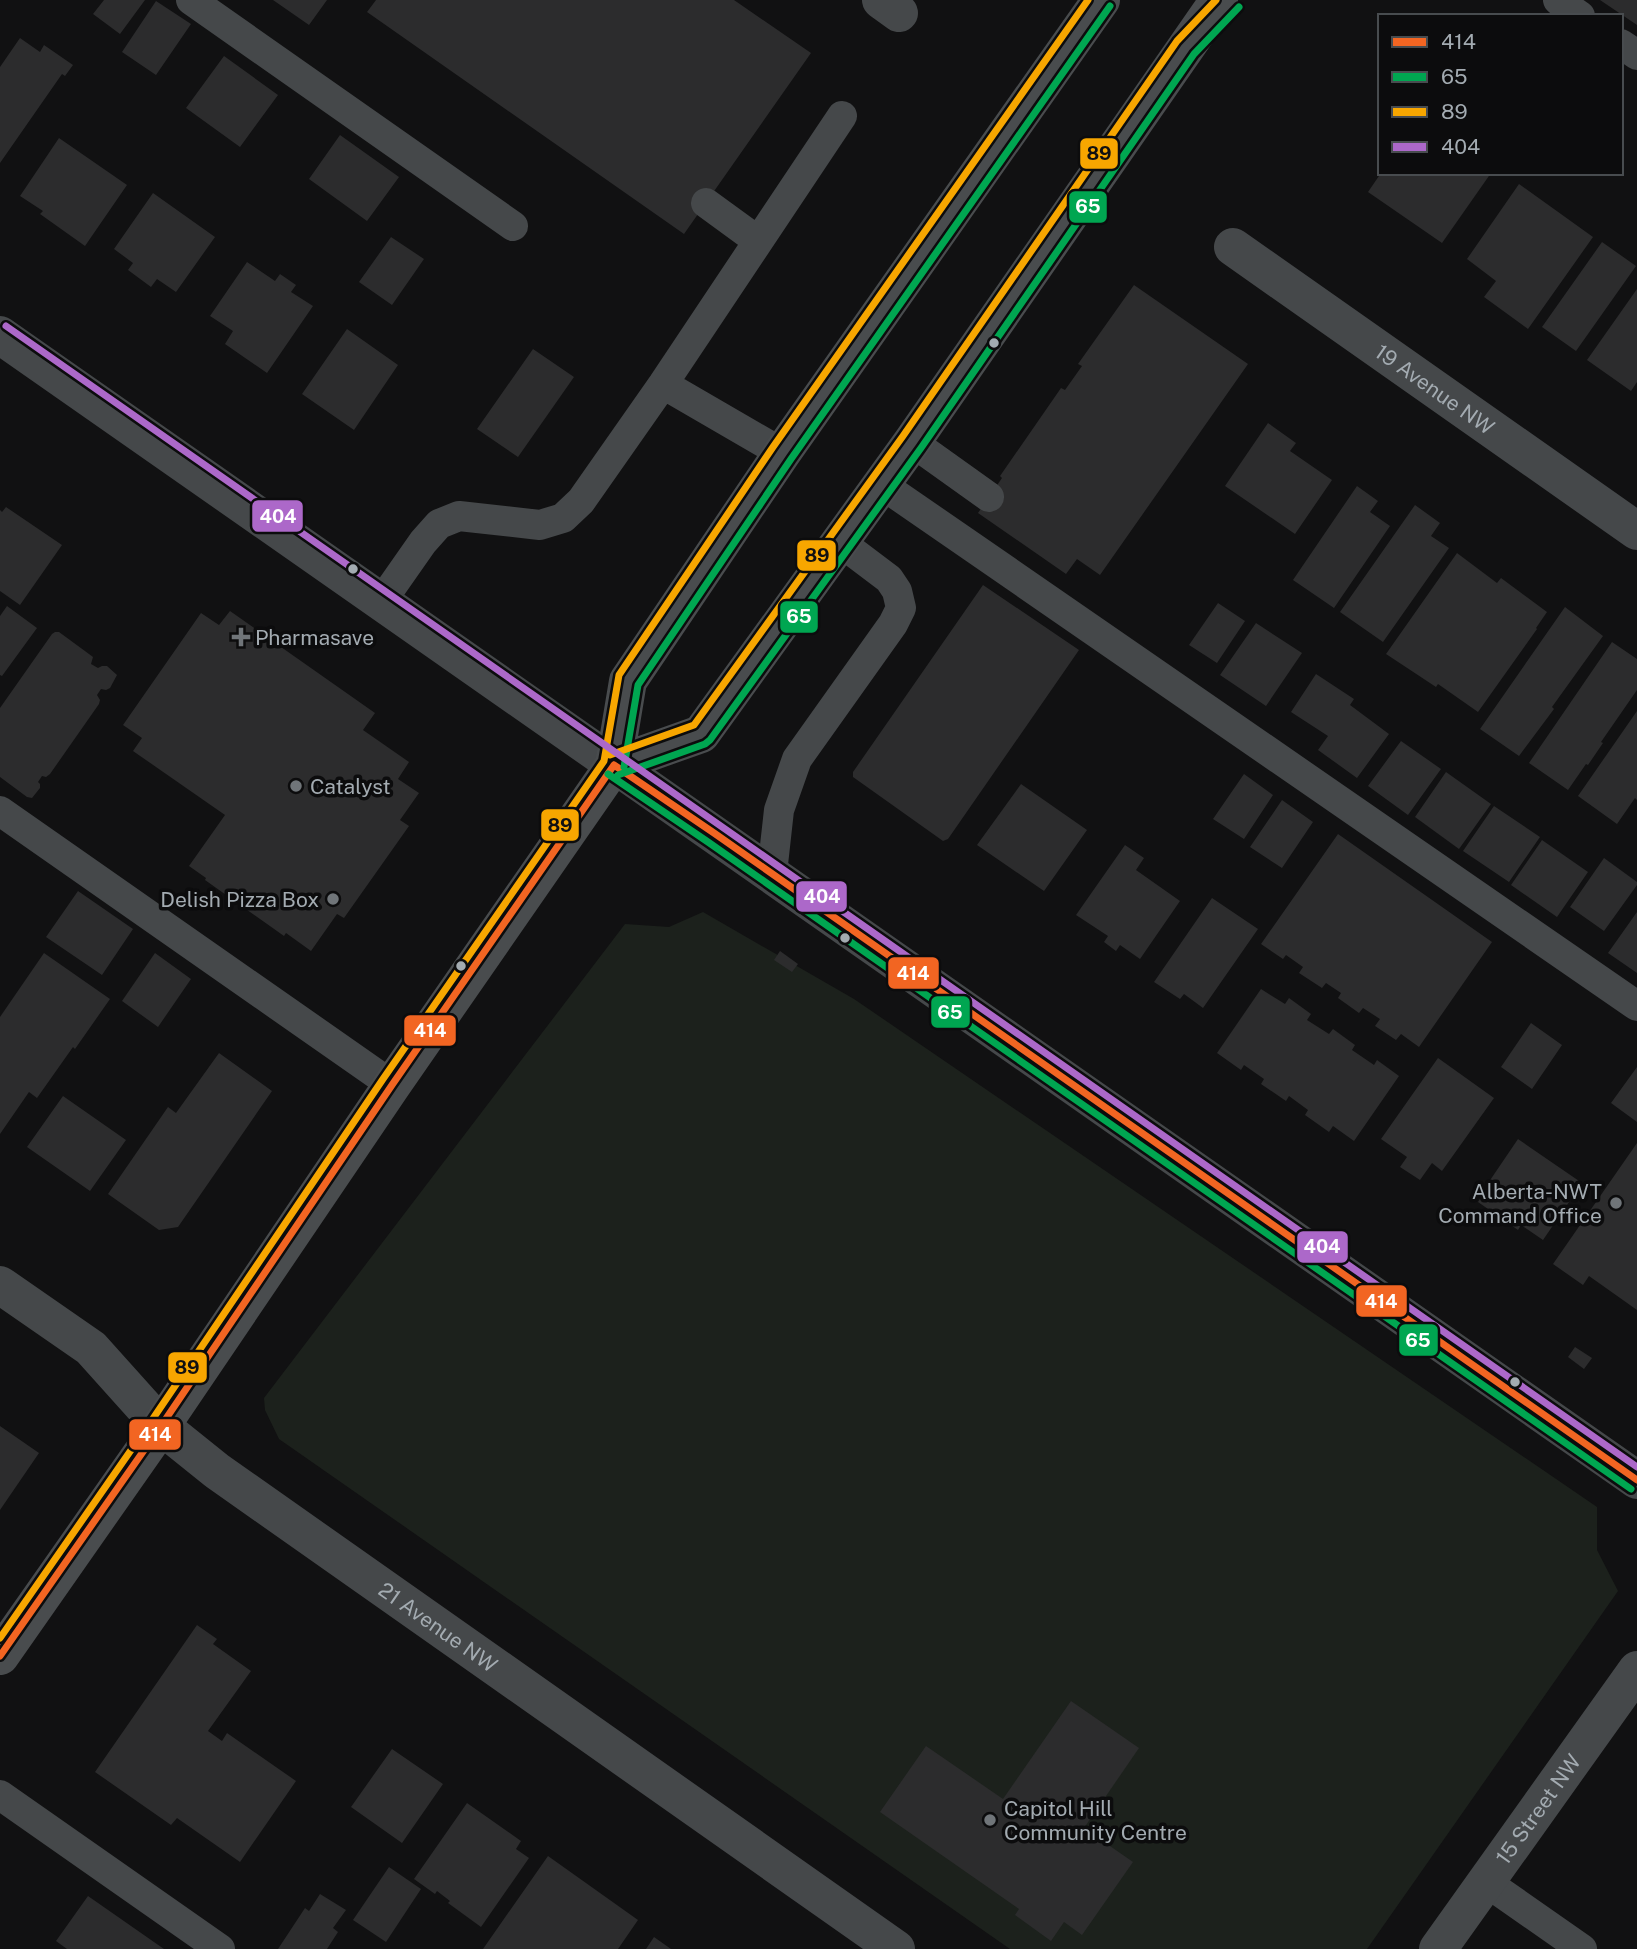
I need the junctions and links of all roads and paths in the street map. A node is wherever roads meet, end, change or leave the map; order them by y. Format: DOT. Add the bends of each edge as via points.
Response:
graph roads {
  1 [pos="191,0"];
  2 [pos="1101,0"];
  3 [pos="1219,0"];
  4 [pos="1231,0"];
  5 [pos="1558,0"];
  6 [pos="1577,14"];
  7 [pos="1186,47"];
  8 [pos="842,116"];
  9 [pos="706,203"];
  10 [pos="513,226"];
  11 [pos="758,242"];
  12 [pos="1233,247"];
  13 [pos="0,335"];
  14 [pos="663,384"];
  15 [pos="912,442"];
  16 [pos="782,453"];
  17 [pos="881,484"];
  18 [pos="989,497"];
  19 [pos="1637,531"];
  20 [pos="840,542"];
  21 [pos="381,602"];
  22 [pos="614,765"];
  23 [pos="0,811"];
  24 [pos="772,873"];
  25 [pos="1637,1006"];
  26 [pos="392,1085"];
  27 [pos="0,1285"];
  28 [pos="161,1426"];
  29 [pos="1637,1480"];
  30 [pos="0,1656"];
  31 [pos="1637,1670"];
  32 [pos="0,1795"];
  33 [pos="1486,1882"];
  34 [pos="220,1949"];
  35 [pos="896,1949"];
  36 [pos="1438,1949"];
  37 [pos="1582,1949"];
  1 -- 10 [label="lane"];
  2 -- 16 [label="main road"];
  3 -- 7 [label="main road"];
  4 -- 7 [label="main road"];
  5 -- 6 [label="lane"];
  7 -- 15 [label="main road"];
  8 -- 11 [label="lane"];
  9 -- 11 [label="lane"];
  11 -- 14 [label="lane"];
  12 -- 19 [label="street, 19 Avenue NW"];
  13 -- 21 [label="street"];
  14 -- 16 [label="lane"];
  14 -- 21 [label="lane" via="564,518 540,525 458,516 439,524"];
  15 -- 17 [label="main road"];
  15 -- 18 [label="lane"];
  16 -- 22 [label="main road" via="628,681"];
  17 -- 20 [label="main road"];
  17 -- 25 [label="lane"];
  20 -- 22 [label="main road" via="701,734"];
  20 -- 24 [label="lane" via="889,579 901,608 797,759 779,810"];
  21 -- 22 [label="street"];
  22 -- 24 [label="street"];
  22 -- 26 [label="main road"];
  23 -- 26 [label="lane"];
  24 -- 29 [label="street"];
  26 -- 28 [label="main road"];
  27 -- 28 [label="street, 21 Avenue NW" via="91,1348"];
  28 -- 30 [label="main road"];
  28 -- 35 [label="street, 21 Avenue NW" via="217,1471"];
  31 -- 33 [label="street, 15 Street NW"];
  32 -- 34 [label="lane"];
  33 -- 36 [label="street, 15 Street NW"];
  33 -- 37 [label="lane"];
}
